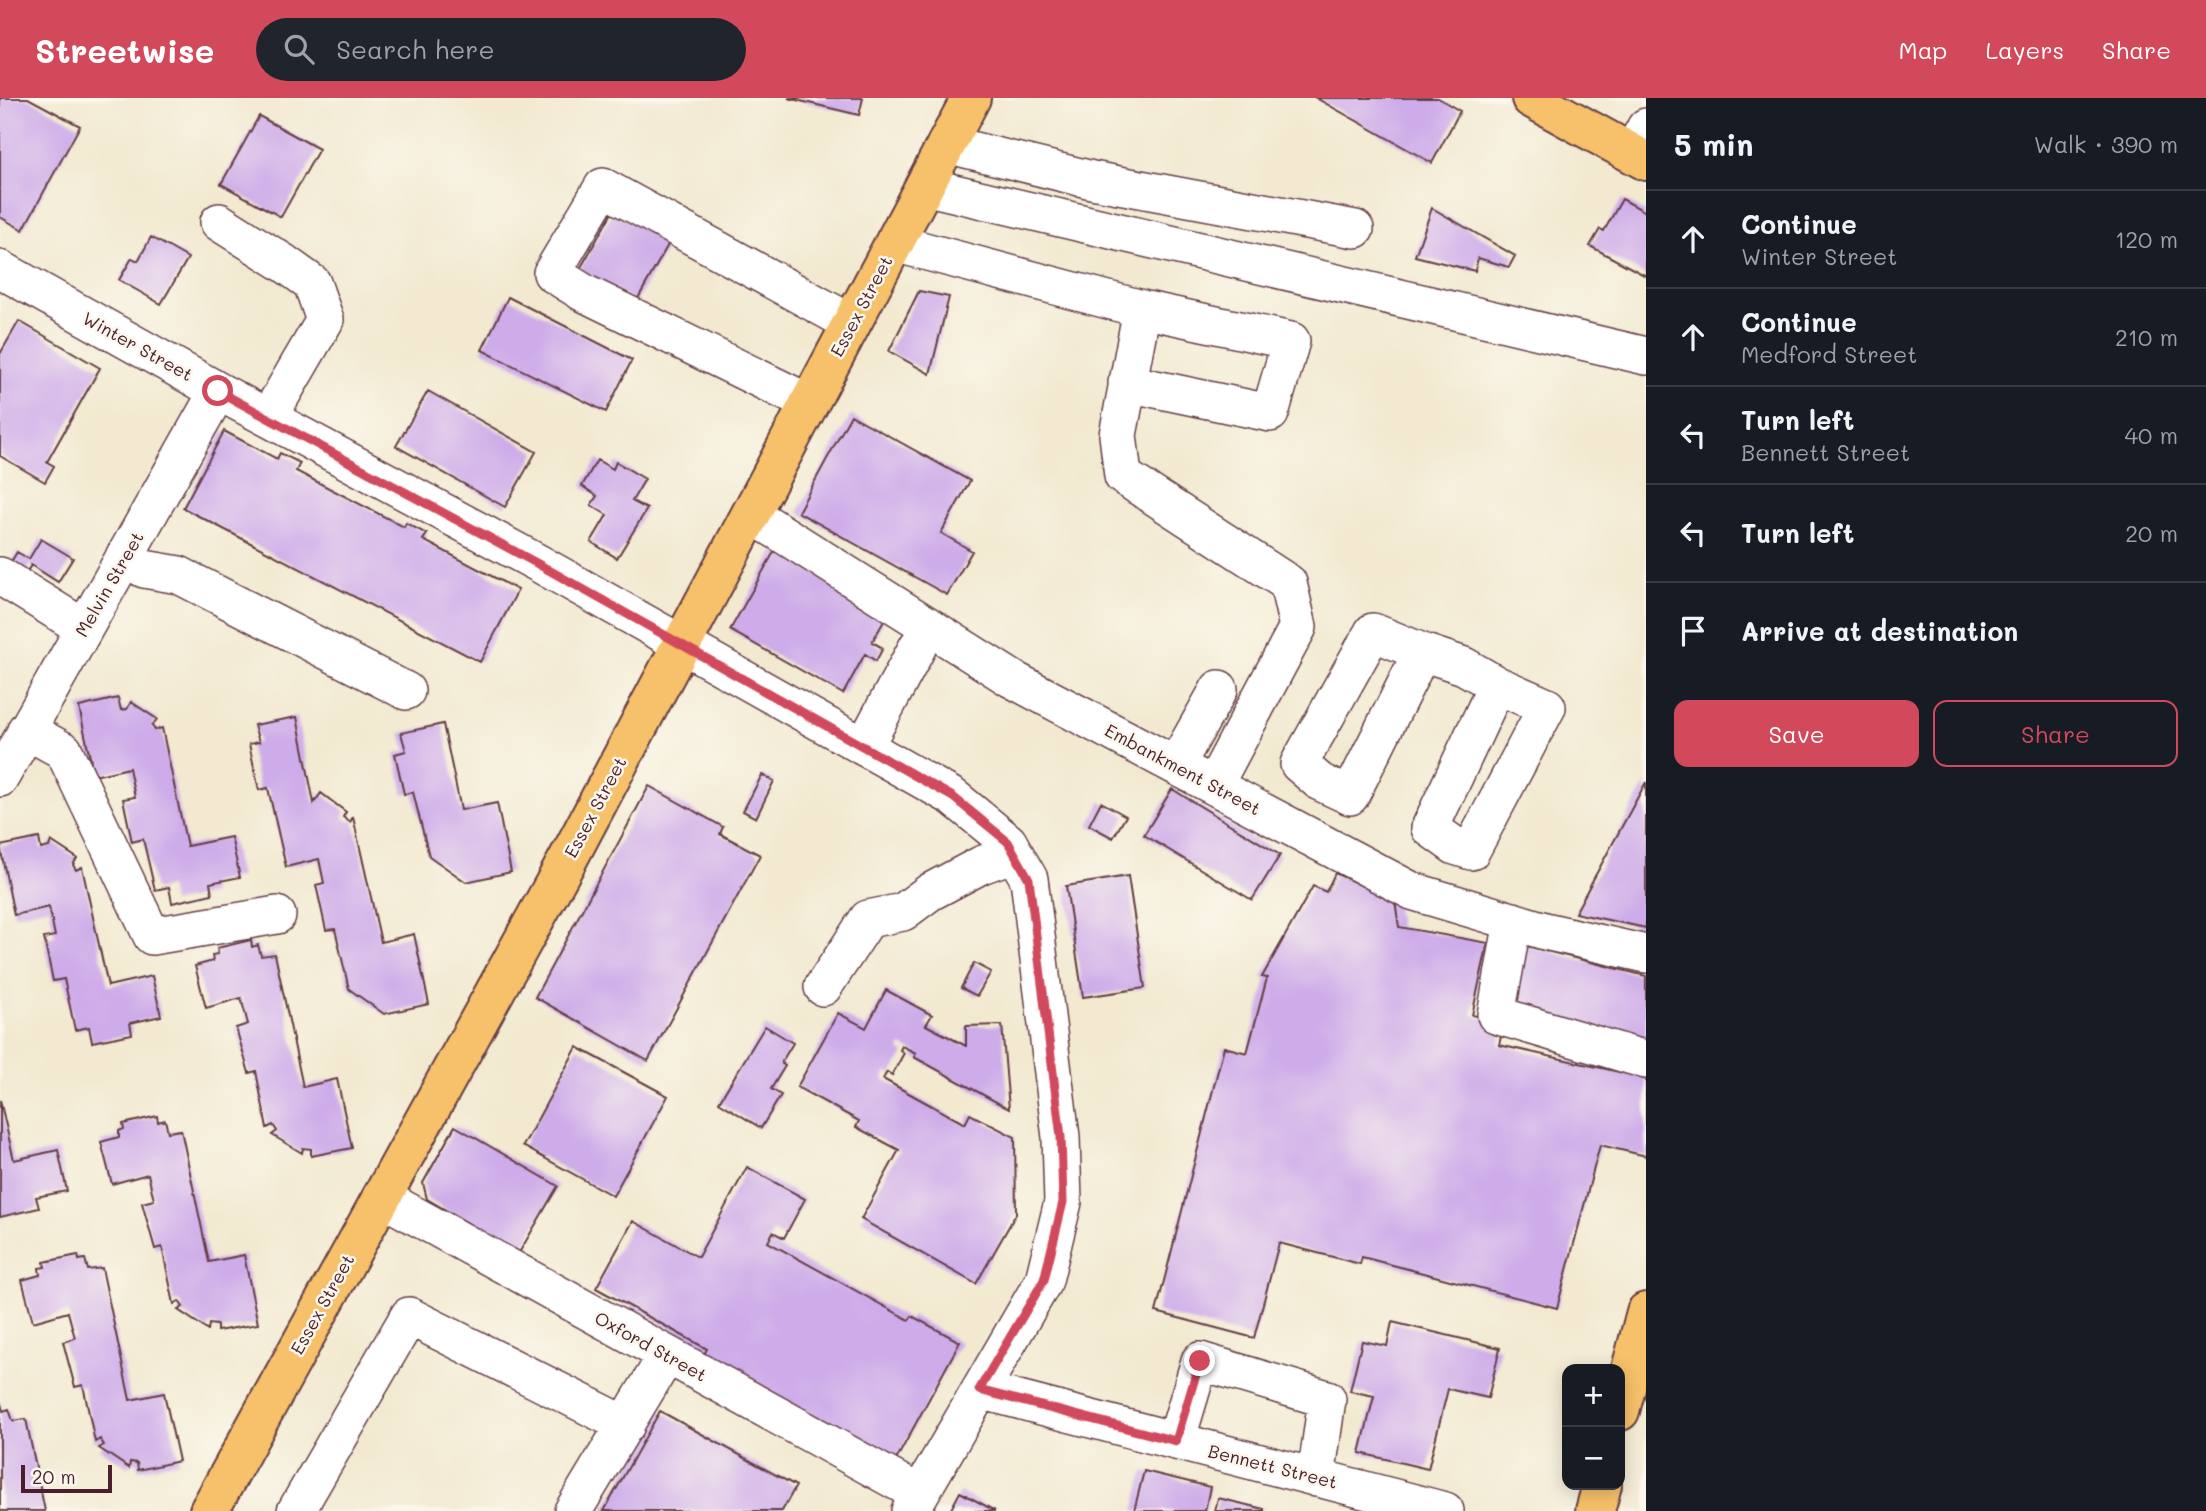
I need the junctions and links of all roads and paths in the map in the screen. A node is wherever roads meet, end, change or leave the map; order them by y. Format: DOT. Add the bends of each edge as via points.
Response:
graph roads {
  1 [pos="971,98"];
  2 [pos="1531,98"];
  3 [pos="946,144"];
  4 [pos="1641,147"];
  5 [pos="924,186"];
  6 [pos="219,222"];
  7 [pos="1355,229"];
  8 [pos="894,243"];
  9 [pos="0,269"];
  10 [pos="1142,309"];
  11 [pos="851,323"];
  12 [pos="1646,356"];
  13 [pos="1128,383"];
  14 [pos="218,391"];
  15 [pos="809,403"];
  16 [pos="268,418"];
  17 [pos="751,514"];
  18 [pos="124,557"];
  19 [pos="0,576"];
  20 [pos="84,628"];
  21 [pos="682,645"];
  22 [pos="918,646"];
  23 [pos="1422,652"];
  24 [pos="1497,685"];
  25 [pos="1219,689"];
  26 [pos="406,691"];
  27 [pos="26,730"];
  28 [pos="864,747"];
  29 [pos="1176,765"];
  30 [pos="0,778"];
  31 [pos="1320,782"];
  32 [pos="1214,785"];
  33 [pos="1292,827"];
  34 [pos="1455,846"];
  35 [pos="1014,853"];
  36 [pos="1434,897"];
  37 [pos="278,915"];
  38 [pos="1513,921"];
  39 [pos="1646,954"];
  40 [pos="823,987"];
  41 [pos="1646,1060"];
  42 [pos="381,1197"];
  43 [pos="1646,1312"];
  44 [pos="667,1355"];
  45 [pos="979,1390"];
  46 [pos="1625,1392"];
  47 [pos="626,1425"];
  48 [pos="1176,1441"];
  49 [pos="1316,1478"];
  50 [pos="1601,1490"];
  51 [pos="915,1502"];
  52 [pos="209,1511"];
  53 [pos="296,1511"];
  54 [pos="573,1511"];
  55 [pos="1445,1511"];
  56 [pos="1595,1511"];
  1 -- 3 [label="main road, Essex Street"];
  2 -- 4 [label="main road"];
  3 -- 5 [label="main road, Essex Street"];
  3 -- 7 [label="street" via="1092,180"];
  5 -- 8 [label="main road, Essex Street"];
  5 -- 12 [label="street"];
  6 -- 16 [label="street" via="312,284 325,320"];
  8 -- 10 [label="street"];
  8 -- 11 [label="main road, Essex Street"];
  9 -- 14 [label="street, Winter Street"];
  10 -- 13 [label="street"];
  10 -- 13 [label="street" via="1291,341 1270,413"];
  11 -- 15 [label="main road, Essex Street"];
  11 -- 15 [label="street" via="603,187 552,273"];
  13 -- 32 [label="street" via="1118,435 1123,476 1288,583 1291,594 1298,627"];
  14 -- 16 [label="street, Winter Street"];
  14 -- 18 [label="street, Melvin Street"];
  15 -- 17 [label="main road, Essex Street"];
  16 -- 21 [label="street, Winter Street"];
  17 -- 21 [label="main road, Essex Street"];
  17 -- 29 [label="street, Embankment Street" via="1012,679"];
  18 -- 20 [label="street, Melvin Street"];
  18 -- 26 [label="street" via="144,569 179,575"];
  19 -- 20 [label="street"];
  20 -- 27 [label="street, Melvin Street"];
  21 -- 28 [label="street, Winter Street"];
  21 -- 42 [label="main road, Essex Street"];
  22 -- 28 [label="street"];
  23 -- 24 [label="street" via="1464,666"];
  23 -- 31 [label="street" via="1350,796"];
  23 -- 31 [label="street" via="1373,632 1299,764"];
  24 -- 34 [label="street" via="1430,828"];
  24 -- 34 [label="street" via="1546,707 1471,851"];
  25 -- 29 [label="street"];
  27 -- 30 [label="street, Melvin Street"];
  27 -- 37 [label="street" via="64,751 152,936"];
  28 -- 35 [label="street, Winter Street" via="953,797 1008,842"];
  29 -- 32 [label="street, Embankment Street"];
  31 -- 33 [label="street"];
  32 -- 33 [label="street, Embankment Street"];
  33 -- 36 [label="street, Embankment Street" via="1412,891"];
  34 -- 36 [label="street"];
  35 -- 40 [label="street" via="930,892 903,912 868,919"];
  35 -- 45 [label="street, Winter Street" via="1029,879 1061,1137 1063,1202 1044,1280"];
  36 -- 38 [label="street, Embankment Street"];
  38 -- 39 [label="street, Embankment Street"];
  38 -- 41 [label="street" via="1496,1015"];
  42 -- 44 [label="street, Oxford Street"];
  42 -- 52 [label="main road, Essex Street"];
  43 -- 46 [label="main road"];
  44 -- 47 [label="street"];
  44 -- 51 [label="street, Oxford Street"];
  45 -- 48 [label="street, Bennett Street"];
  45 -- 51 [label="street, Winter Street"];
  47 -- 53 [label="street" via="409,1316"];
  47 -- 54 [label="street"];
  48 -- 49 [label="street, Bennett Street"];
  48 -- 49 [label="street" via="1200,1361 1328,1399"];
  49 -- 55 [label="street, Bennett Street"];
  50 -- 56 [label="main road"];
}
